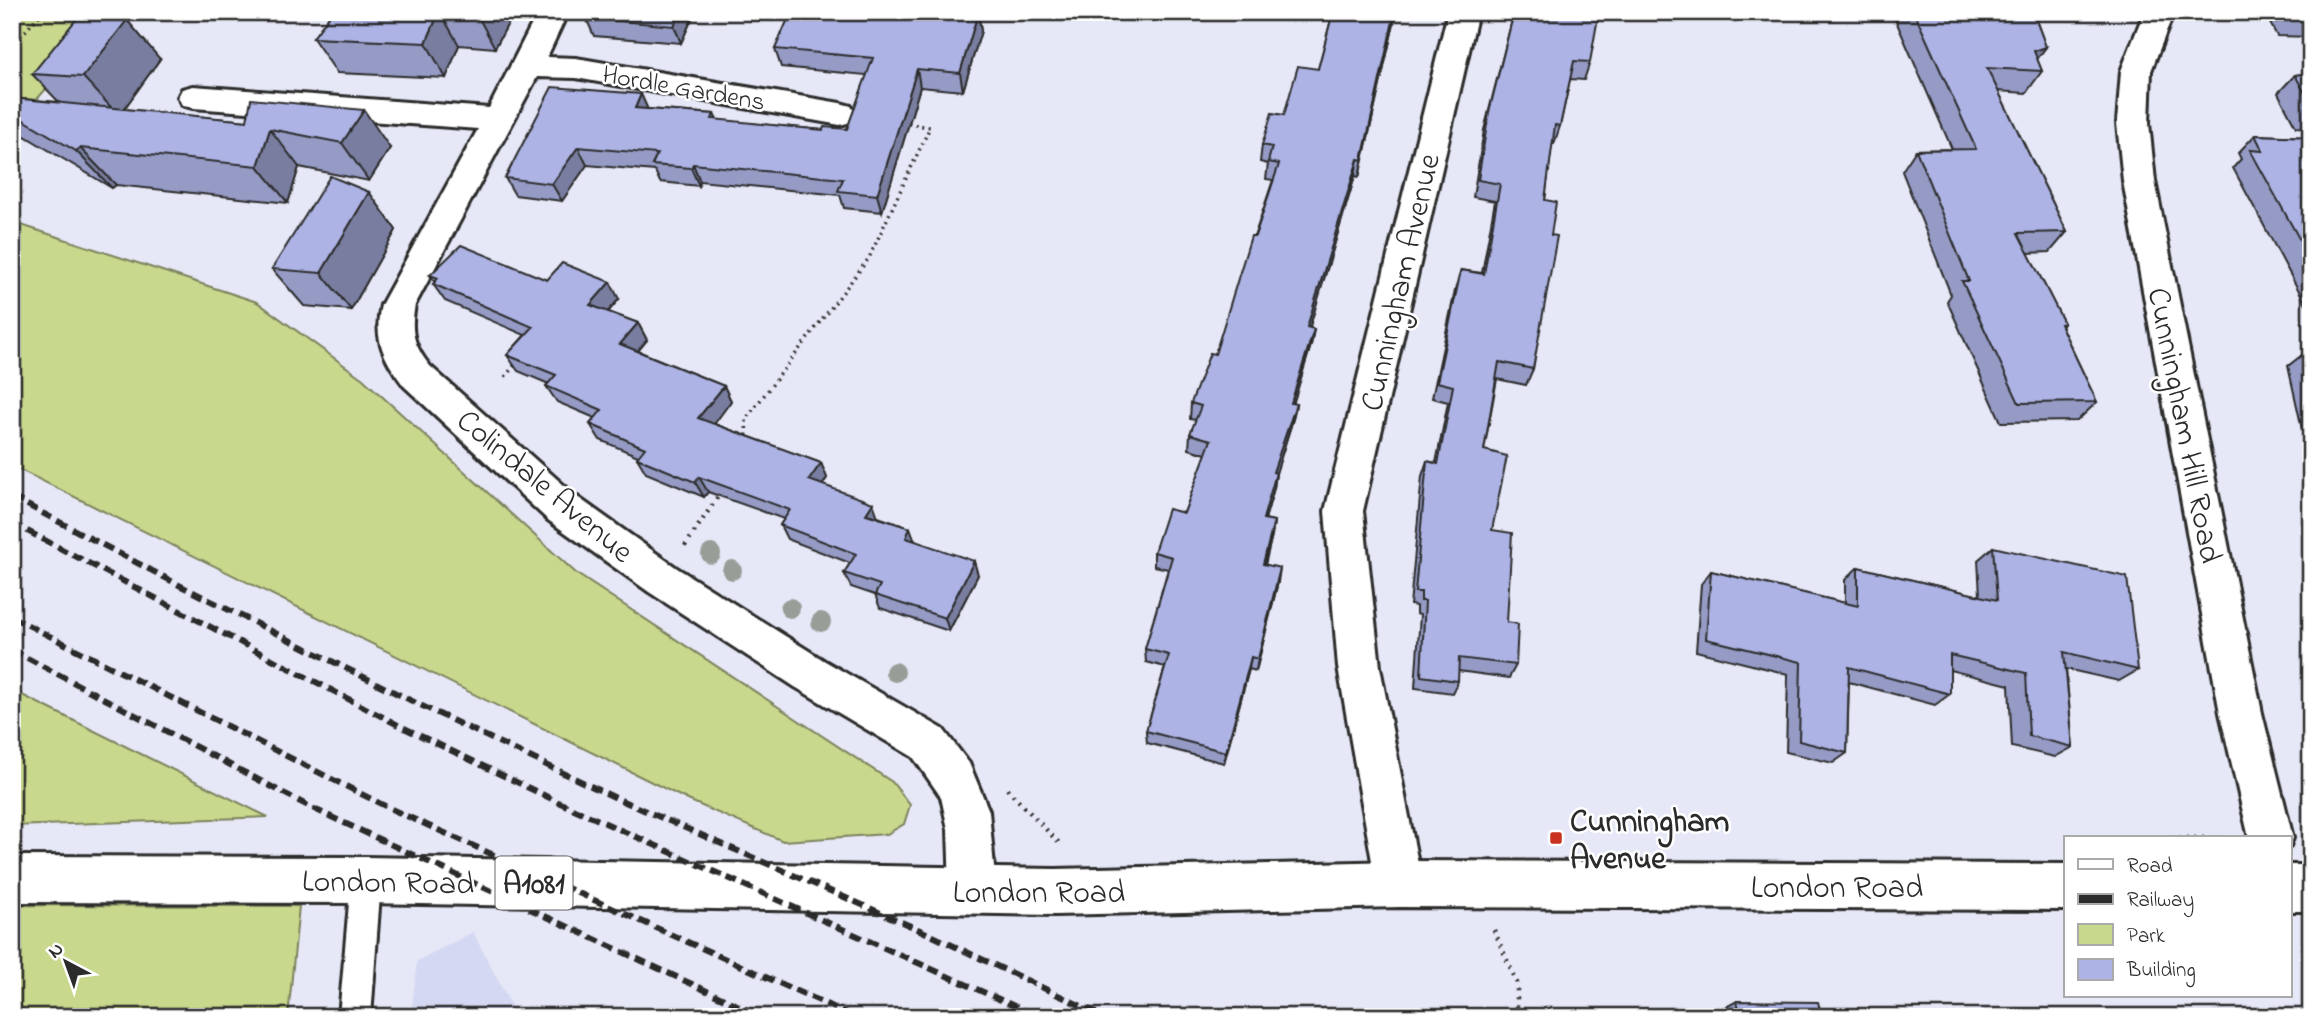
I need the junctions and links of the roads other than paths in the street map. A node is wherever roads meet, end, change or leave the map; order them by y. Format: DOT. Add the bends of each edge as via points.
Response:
graph roads {
  1 [pos="553,12"];
  2 [pos="1463,12"];
  3 [pos="2159,12"];
  4 [pos="528,66"];
  5 [pos="193,97"];
  6 [pos="840,114"];
  7 [pos="499,120"];
  8 [pos="2271,836"];
  9 [pos="12,879"];
  10 [pos="366,880"];
  11 [pos="1399,884"];
  12 [pos="2064,887"];
  13 [pos="2292,888"];
  14 [pos="2311,888"];
  15 [pos="973,890"];
  16 [pos="360,1015"];
  1 -- 4 [label="street, Colindale Avenue"];
  2 -- 11 [label="street, Cunningham Avenue" via="1344,511 1359,667"];
  3 -- 8 [label="street, Cunningham Hill Road" via="2136,71 2133,123 2139,181 2241,713"];
  4 -- 6 [label="street, Hordle Gardens" via="576,68"];
  4 -- 7 [label="street, Colindale Avenue"];
  5 -- 7 [label="street"];
  7 -- 15 [label="street, Colindale Avenue" via="398,306 393,325 397,351 417,376 562,508 663,580 928,743 961,789 970,818"];
  9 -- 10 [label="street, London Road / A1081"];
  10 -- 15 [label="street, London Road / A1081"];
  10 -- 16 [label="lane"];
  11 -- 12 [label="street, London Road / A1081"];
  11 -- 15 [label="street, London Road / A1081" via="1185,891"];
  13 -- 14 [label="street"];
}
